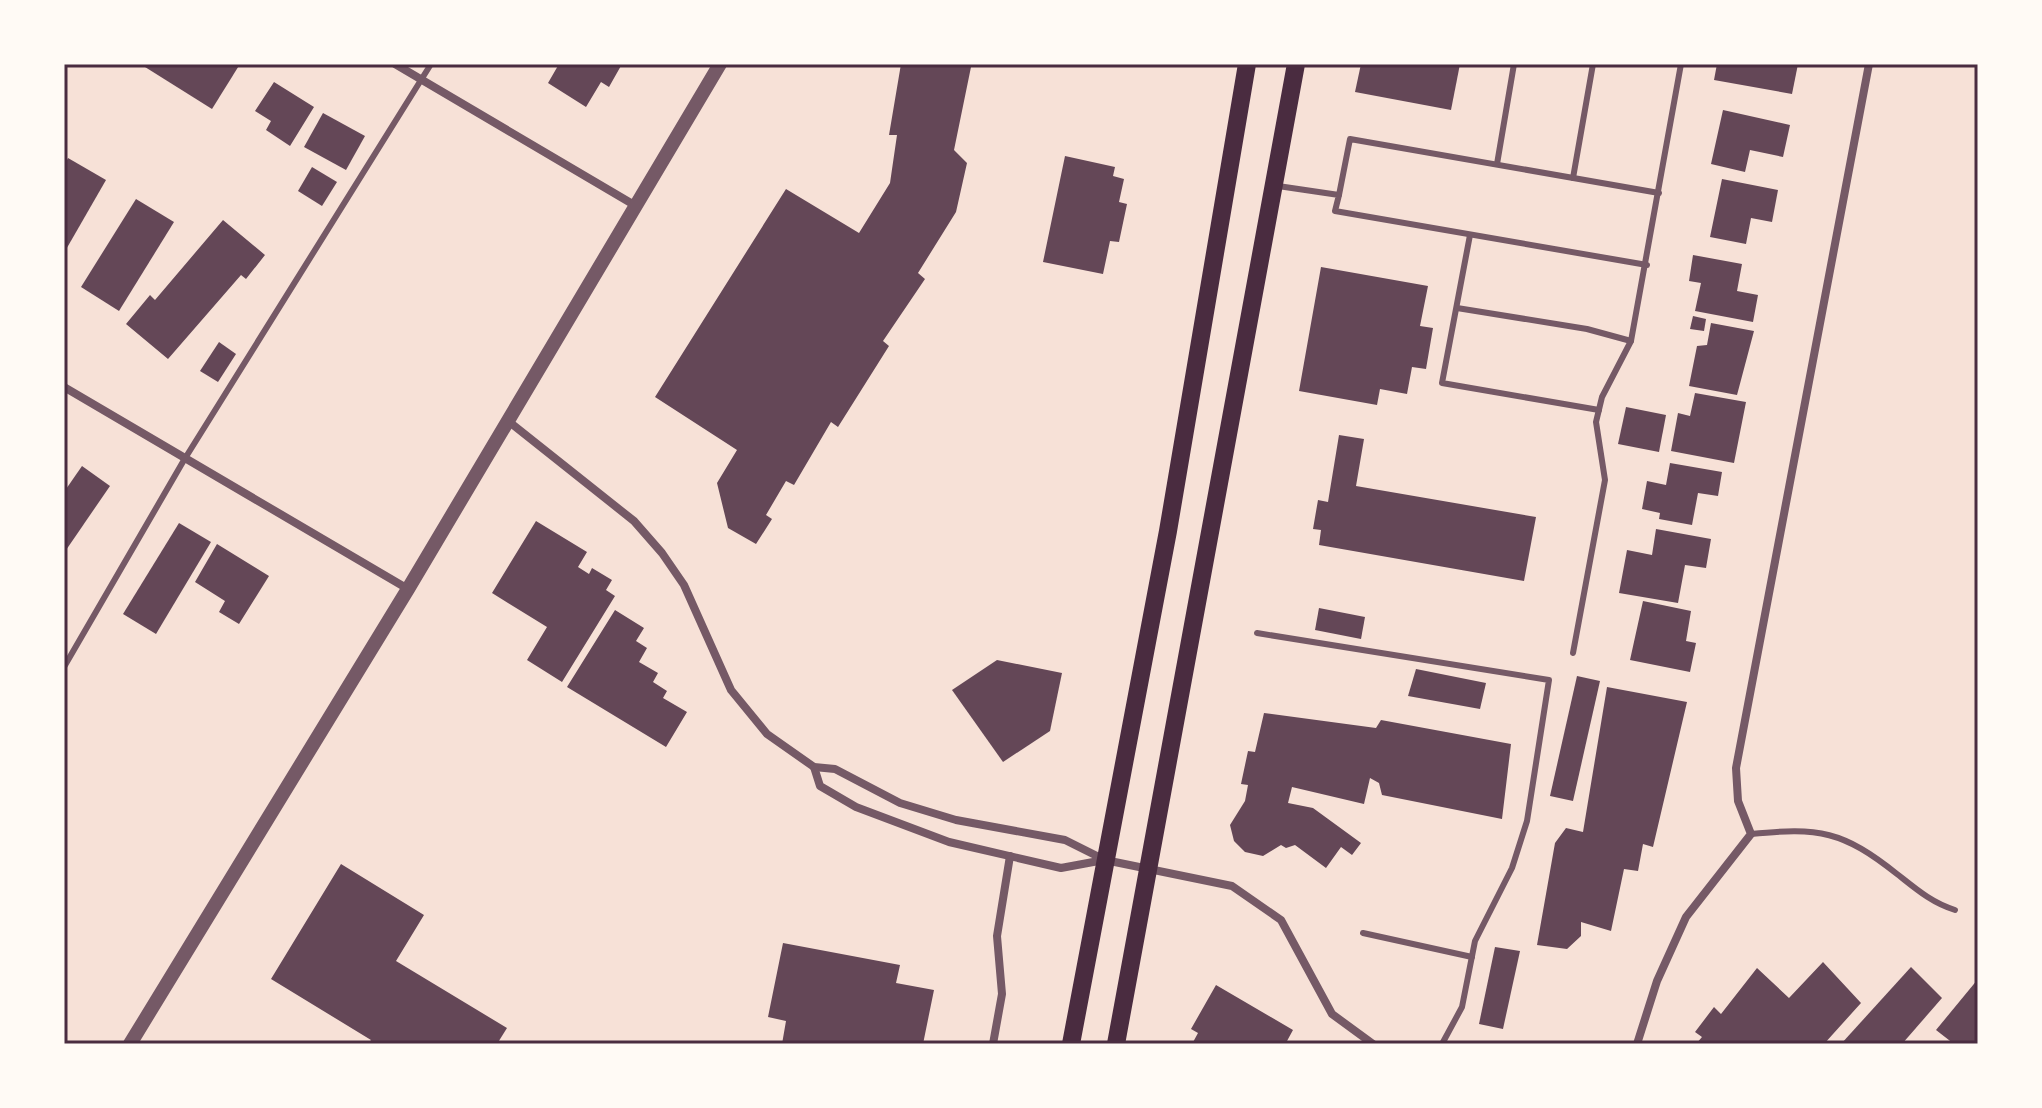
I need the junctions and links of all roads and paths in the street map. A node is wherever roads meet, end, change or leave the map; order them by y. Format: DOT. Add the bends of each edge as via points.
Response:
graph roads {
  1 [pos="395,64"];
  2 [pos="431,64"];
  3 [pos="720,64"];
  4 [pos="1247,64"];
  5 [pos="1296,64"];
  6 [pos="1514,64"];
  7 [pos="1593,64"];
  8 [pos="1681,64"];
  9 [pos="1869,64"];
  10 [pos="421,79"];
  11 [pos="1497,164"];
  12 [pos="1573,178"];
  13 [pos="1274,185"];
  14 [pos="1659,193"];
  15 [pos="1339,195"];
  16 [pos="636,206"];
  17 [pos="1470,235"];
  18 [pos="1647,265"];
  19 [pos="1457,308"];
  20 [pos="1631,341"];
  21 [pos="64,387"];
  22 [pos="1599,410"];
  23 [pos="508,421"];
  24 [pos="184,460"];
  25 [pos="408,589"];
  26 [pos="1257,633"];
  27 [pos="1573,653"];
  28 [pos="64,667"];
  29 [pos="814,767"];
  30 [pos="1751,834"];
  31 [pos="1010,856"];
  32 [pos="1105,860"];
  33 [pos="1147,868"];
  34 [pos="1955,910"];
  35 [pos="1363,933"];
  36 [pos="1472,957"];
  37 [pos="130,1044"];
  38 [pos="993,1044"];
  39 [pos="1071,1044"];
  40 [pos="1116,1044"];
  41 [pos="1373,1044"];
  42 [pos="1442,1044"];
  43 [pos="1637,1044"];
  1 -- 10 [label="street"];
  2 -- 10 [label="lane"];
  3 -- 16 [label="street"];
  4 -- 32 [label="main road" via="1168,531"];
  5 -- 13 [label="main road"];
  6 -- 11 [label="lane"];
  7 -- 12 [label="lane"];
  8 -- 14 [label="lane"];
  9 -- 30 [label="street" via="1736,768 1738,801"];
  10 -- 16 [label="street"];
  10 -- 24 [label="lane"];
  11 -- 12 [label="lane"];
  11 -- 15 [label="lane" via="1350,139"];
  12 -- 14 [label="lane"];
  13 -- 15 [label="lane"];
  13 -- 33 [label="main road"];
  14 -- 18 [label="lane"];
  15 -- 17 [label="lane" via="1335,211"];
  16 -- 23 [label="street"];
  17 -- 18 [label="lane"];
  17 -- 19 [label="lane"];
  18 -- 20 [label="lane"];
  19 -- 20 [label="lane"];
  19 -- 22 [label="lane" via="1442,383"];
  20 -- 22 [label="lane"];
  21 -- 24 [label="street"];
  22 -- 27 [label="lane" via="1598,448 1605,480"];
  23 -- 25 [label="street"];
  23 -- 29 [label="street" via="634,521 684,585 731,690 767,734"];
  24 -- 25 [label="street"];
  24 -- 28 [label="lane"];
  25 -- 37 [label="street"];
  26 -- 36 [label="lane" via="1549,680 1527,821"];
  29 -- 31 [label="street" via="820,786 856,807 949,842"];
  29 -- 32 [label="street" via="835,769 900,803 956,820 1065,840"];
  30 -- 34 [label="lane" via="1823,831 1852,843 1935,904"];
  30 -- 43 [label="street" via="1686,917 1657,981"];
  31 -- 32 [label="street" via="1061,868"];
  31 -- 38 [label="street" via="997,936 1002,994"];
  32 -- 33 [label="street"];
  32 -- 39 [label="main road"];
  33 -- 40 [label="main road"];
  33 -- 41 [label="street" via="1232,886 1281,920 1332,1014"];
  35 -- 36 [label="lane"];
  36 -- 42 [label="lane" via="1462,1007"];
}
